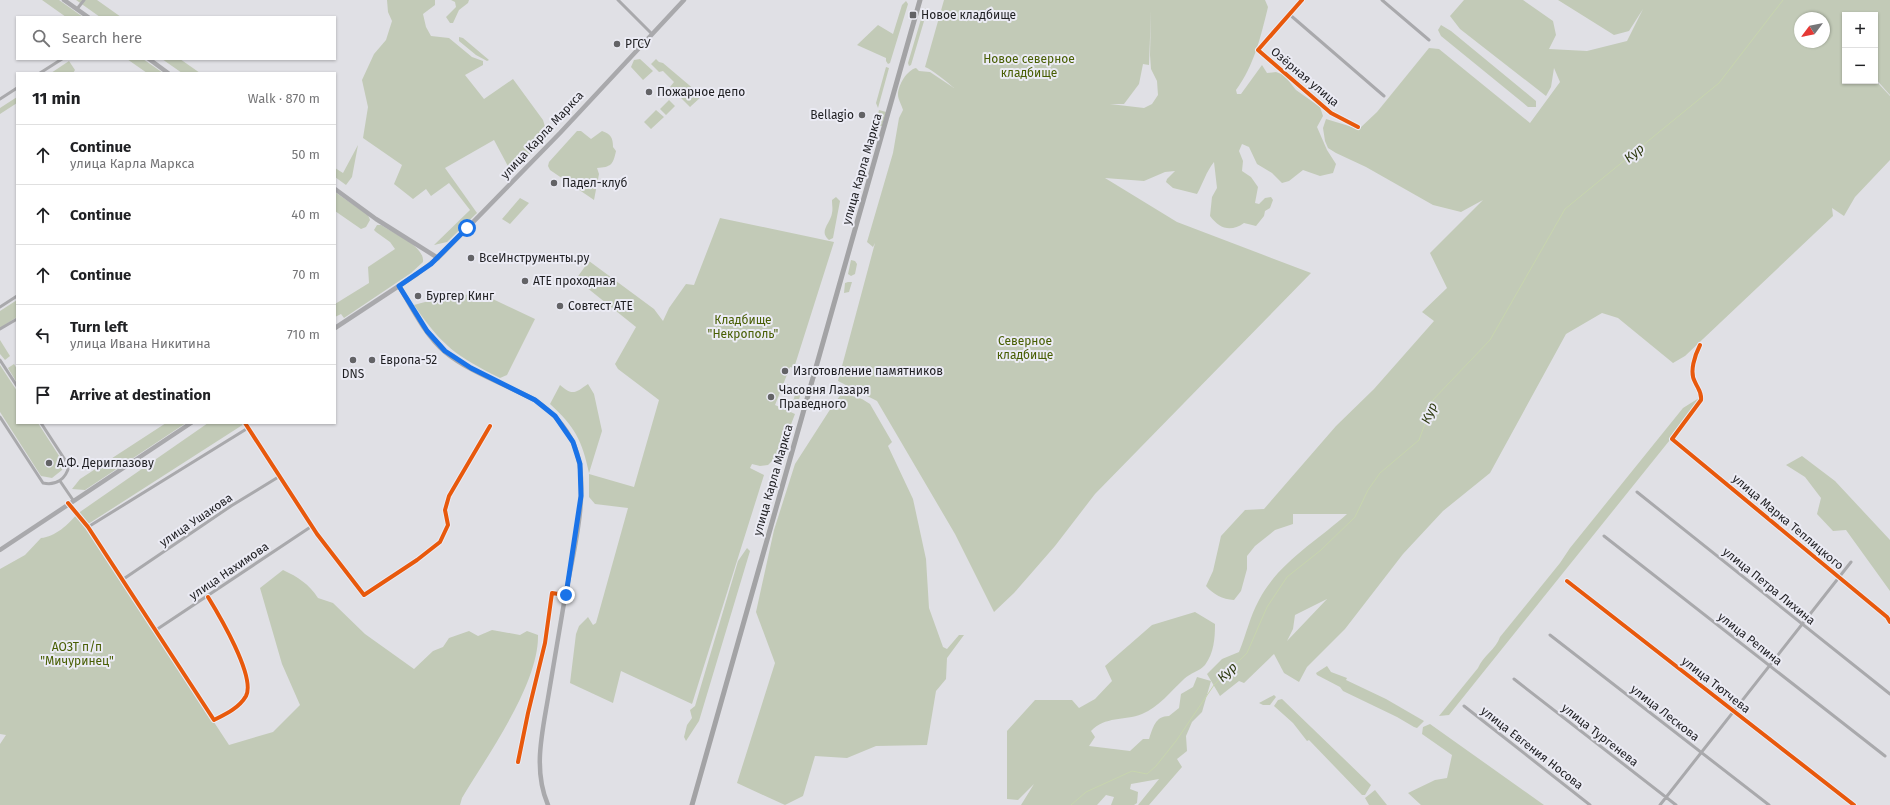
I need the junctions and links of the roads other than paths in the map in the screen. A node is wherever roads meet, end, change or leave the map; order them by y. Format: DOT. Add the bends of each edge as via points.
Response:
graph roads {
  1 [pos="64,0"];
  2 [pos="84,0"];
  3 [pos="618,0"];
  4 [pos="684,0"];
  5 [pos="920,0"];
  6 [pos="1302,0"];
  7 [pos="1382,0"];
  8 [pos="77,9"];
  9 [pos="1289,14"];
  10 [pos="87,16"];
  11 [pos="652,34"];
  12 [pos="1429,40"];
  13 [pos="60,60"];
  14 [pos="149,60"];
  15 [pos="42,72"];
  16 [pos="167,72"];
  17 [pos="16,89"];
  18 [pos="1384,96"];
  19 [pos="0,99"];
  20 [pos="1358,127"];
  21 [pos="336,190"];
  22 [pos="438,258"];
  23 [pos="399,286"];
  24 [pos="16,297"];
  25 [pos="0,307"];
  26 [pos="16,319"];
  27 [pos="336,327"];
  28 [pos="0,330"];
  29 [pos="1700,344"];
  30 [pos="0,360"];
  31 [pos="16,384"];
  32 [pos="0,417"];
  33 [pos="42,424"];
  34 [pos="189,424"];
  35 [pos="246,424"];
  36 [pos="490,426"];
  37 [pos="248,428"];
  38 [pos="280,476"];
  39 [pos="60,481"];
  40 [pos="1637,492"];
  41 [pos="70,502"];
  42 [pos="312,526"];
  43 [pos="88,527"];
  44 [pos="1604,536"];
  45 [pos="0,550"];
  46 [pos="1851,562"];
  47 [pos="1839,578"];
  48 [pos="122,580"];
  49 [pos="1567,581"];
  50 [pos="566,595"];
  51 [pos="208,597"];
  52 [pos="1890,622"];
  53 [pos="1802,624"];
  54 [pos="156,630"];
  55 [pos="1550,635"];
  56 [pos="1769,666"];
  57 [pos="1514,679"];
  58 [pos="1890,694"];
  59 [pos="1464,706"];
  60 [pos="1733,711"];
  61 [pos="1701,752"];
  62 [pos="1885,756"];
  63 [pos="518,762"];
  64 [pos="1666,797"];
  65 [pos="548,805"];
  66 [pos="692,805"];
  67 [pos="1590,805"];
  68 [pos="1660,805"];
  69 [pos="1676,805"];
  70 [pos="1769,805"];
  71 [pos="1854,805"];
  1 -- 8 [label="main road"];
  2 -- 8 [label="street"];
  3 -- 11 [label="street"];
  4 -- 11 [label="main road, улица Карла Маркса"];
  5 -- 66 [label="main road, улица Карла Маркса"];
  6 -- 9 [label="street, Озёрная улица"];
  7 -- 12 [label="street"];
  8 -- 10 [label="main road"];
  9 -- 18 [label="street"];
  9 -- 20 [label="street, Озёрная улица" via="1258,50 1330,113"];
  11 -- 22 [label="main road, улица Карла Маркса"];
  13 -- 15 [label="street"];
  14 -- 16 [label="main road"];
  17 -- 19 [label="street"];
  21 -- 22 [label="main road" via="376,220"];
  22 -- 23 [label="main road, улица Карла Маркса"];
  23 -- 27 [label="main road, улица Карла Маркса"];
  23 -- 50 [label="main road" via="427,331 445,351 471,368 535,400 555,416 573,442 581,470 581,496"];
  24 -- 25 [label="street"];
  26 -- 28 [label="street"];
  29 -- 47 [label="street, улица Марка Теплицкого" via="1693,375 1701,391 1701,400 1672,439"];
  30 -- 31 [label="street"];
  32 -- 39 [label="street" via="43,483 53,484"];
  33 -- 39 [label="street" via="69,466"];
  34 -- 41 [label="main road"];
  35 -- 37 [label="street"];
  36 -- 42 [label="street" via="449,496 445,510 448,524 440,542 364,595"];
  37 -- 38 [label="street"];
  37 -- 43 [label="street"];
  38 -- 42 [label="street"];
  38 -- 48 [label="street, улица Ушакова"];
  39 -- 41 [label="street"];
  40 -- 53 [label="street, улица Петра Лихина"];
  41 -- 43 [label="street"];
  41 -- 45 [label="main road"];
  42 -- 51 [label="street, улица Нахимова"];
  43 -- 48 [label="street"];
  44 -- 56 [label="street, улица Репина"];
  46 -- 47 [label="street"];
  47 -- 52 [label="street, улица Марка Теплицкого"];
  47 -- 53 [label="street"];
  48 -- 54 [label="street"];
  49 -- 60 [label="street, улица Тютчева"];
  50 -- 63 [label="street" via="552,593 545,642"];
  50 -- 65 [label="main road" via="540,742 540,778"];
  51 -- 54 [label="street, улица Нахимова"];
  51 -- 54 [label="street" via="231,637 248,682 247,695 234,709 214,720"];
  53 -- 56 [label="street"];
  53 -- 58 [label="street, улица Петра Лихина"];
  55 -- 61 [label="street, улица Лескова"];
  56 -- 60 [label="street"];
  56 -- 62 [label="street, улица Репина"];
  57 -- 64 [label="street, улица Тургенева"];
  59 -- 67 [label="street, улица Евгения Носова"];
  60 -- 61 [label="street"];
  60 -- 71 [label="street, улица Тютчева"];
  61 -- 64 [label="street"];
  61 -- 70 [label="street, улица Лескова"];
  64 -- 68 [label="street"];
  64 -- 69 [label="street, улица Тургенева"];
}
